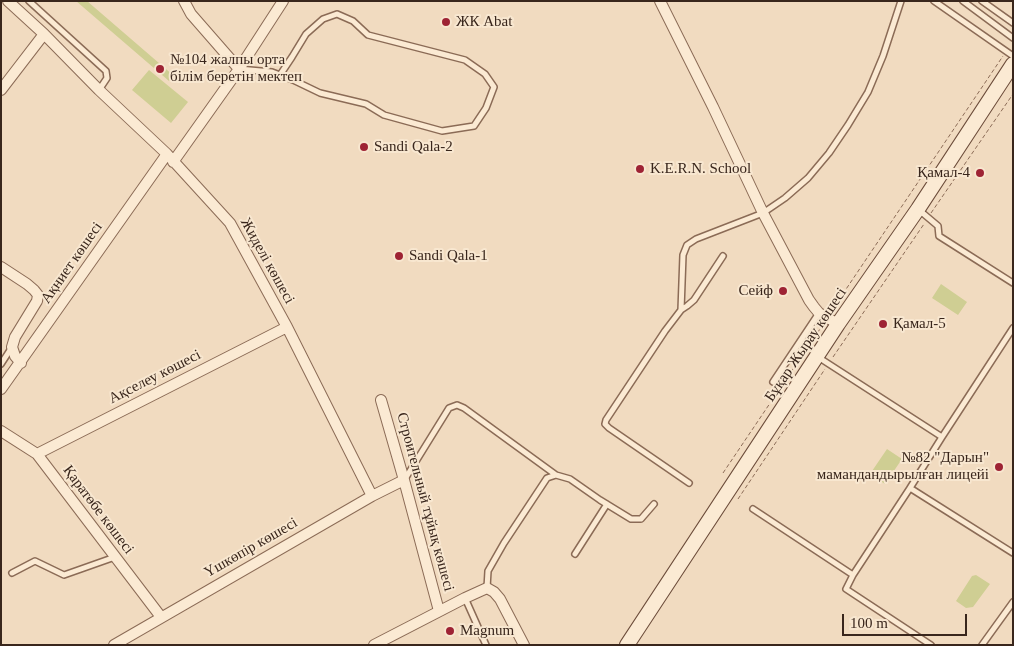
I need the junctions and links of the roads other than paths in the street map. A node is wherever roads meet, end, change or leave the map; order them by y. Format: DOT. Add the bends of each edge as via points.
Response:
graph roads {
  1 [pos="8,1"];
  2 [pos="29,1"];
  3 [pos="38,1"];
  4 [pos="184,1"];
  5 [pos="283,1"];
  6 [pos="660,1"];
  7 [pos="901,1"];
  8 [pos="934,1"];
  9 [pos="963,1"];
  10 [pos="982,1"];
  11 [pos="34,6"];
  12 [pos="1013,23"];
  13 [pos="54,24"];
  14 [pos="44,34"];
  15 [pos="1013,38"];
  16 [pos="1013,56"];
  17 [pos="1013,64"];
  18 [pos="238,69"];
  19 [pos="280,75"];
  20 [pos="1,90"];
  21 [pos="99,90"];
  22 [pos="170,158"];
  23 [pos="763,213"];
  24 [pos="923,213"];
  25 [pos="724,256"];
  26 [pos="1,267"];
  27 [pos="1013,283"];
  28 [pos="681,310"];
  29 [pos="828,318"];
  30 [pos="287,327"];
  31 [pos="1013,328"];
  32 [pos="12,347"];
  33 [pos="817,356"];
  34 [pos="20,363"];
  35 [pos="1,364"];
  36 [pos="774,382"];
  37 [pos="1,388"];
  38 [pos="381,400"];
  39 [pos="1,431"];
  40 [pos="942,437"];
  41 [pos="37,454"];
  42 [pos="556,475"];
  43 [pos="404,480"];
  44 [pos="689,483"];
  45 [pos="910,488"];
  46 [pos="372,496"];
  47 [pos="607,504"];
  48 [pos="654,504"];
  49 [pos="752,509"];
  50 [pos="1013,553"];
  51 [pos="574,554"];
  52 [pos="116,557"];
  53 [pos="12,573"];
  54 [pos="853,576"];
  55 [pos="487,588"];
  56 [pos="465,598"];
  57 [pos="1013,602"];
  58 [pos="439,611"];
  59 [pos="161,617"];
  60 [pos="114,645"];
  61 [pos="374,645"];
  62 [pos="486,645"];
  63 [pos="524,645"];
  64 [pos="627,645"];
  65 [pos="931,645"];
  66 [pos="982,645"];
  1 -- 14 [label="street, Жиделі көшесі"];
  2 -- 11 [label="lane"];
  3 -- 11 [label="lane"];
  4 -- 18 [label="street" via="191,14"];
  5 -- 18 [label="street, Ақниет көшесі"];
  6 -- 23 [label="street"];
  7 -- 23 [label="lane" via="868,92 848,126 808,178"];
  8 -- 16 [label="lane"];
  9 -- 15 [label="lane"];
  10 -- 12 [label="lane"];
  11 -- 13 [label="lane"];
  13 -- 14 [label="lane"];
  13 -- 21 [label="lane" via="106,72 107,78"];
  14 -- 20 [label="street"];
  14 -- 21 [label="street, Жиделі көшесі"];
  17 -- 24 [label="street, Бұқар Жырау көшесі"];
  18 -- 19 [label="lane"];
  18 -- 22 [label="street, Ақниет көшесі"];
  19 -- 19 [label="lane" via="320,93 366,104 384,115 442,130 474,126 494,87 485,74 465,60 368,35 353,21 337,14 324,19 306,34"];
  21 -- 22 [label="street, Жиделі көшесі"];
  22 -- 30 [label="street, Жиделі көшесі" via="230,222"];
  22 -- 34 [label="street, Ақниет көшесі"];
  23 -- 28 [label="lane" via="687,245 683,254"];
  23 -- 29 [label="street" via="809,300"];
  24 -- 27 [label="lane" via="938,226 939,236"];
  24 -- 29 [label="street, Бұқар Жырау көшесі"];
  25 -- 28 [label="lane" via="694,300"];
  26 -- 32 [label="street" via="38,295"];
  28 -- 44 [label="lane" via="605,422 606,426"];
  29 -- 33 [label="street, Бұқар Жырау көшесі"];
  29 -- 36 [label="lane"];
  30 -- 41 [label="street, Ақселеу көшесі"];
  30 -- 46 [label="street, Жиделі көшесі"];
  31 -- 40 [label="lane"];
  32 -- 34 [label="street"];
  32 -- 35 [label="lane"];
  33 -- 40 [label="lane"];
  33 -- 64 [label="street, Бұқар Жырау көшесі"];
  34 -- 37 [label="street, Ақниет көшесі"];
  38 -- 43 [label="street, Строительный тұйық көшесі"];
  39 -- 41 [label="street, Қаратөбе көшесі"];
  40 -- 45 [label="lane"];
  41 -- 52 [label="street, Қаратөбе көшесі"];
  42 -- 43 [label="lane" via="457,405 449,408"];
  42 -- 47 [label="lane" via="570,479"];
  42 -- 55 [label="lane" via="547,478 504,543 488,571"];
  43 -- 46 [label="street, Үшкөпір көшесі"];
  43 -- 58 [label="street, Строительный тұйық көшесі"];
  45 -- 50 [label="lane"];
  45 -- 54 [label="lane"];
  46 -- 59 [label="street, Үшкөпір көшесі"];
  47 -- 48 [label="lane" via="635,520"];
  47 -- 51 [label="lane"];
  49 -- 54 [label="lane"];
  52 -- 53 [label="lane" via="64,575 35,561"];
  52 -- 59 [label="street, Қаратөбе көшесі"];
  54 -- 65 [label="lane" via="846,590"];
  55 -- 56 [label="street"];
  55 -- 63 [label="street" via="500,599"];
  56 -- 58 [label="street"];
  56 -- 62 [label="lane"];
  57 -- 66 [label="lane"];
  58 -- 61 [label="street"];
  59 -- 60 [label="street, Үшкөпір көшесі"];
}
